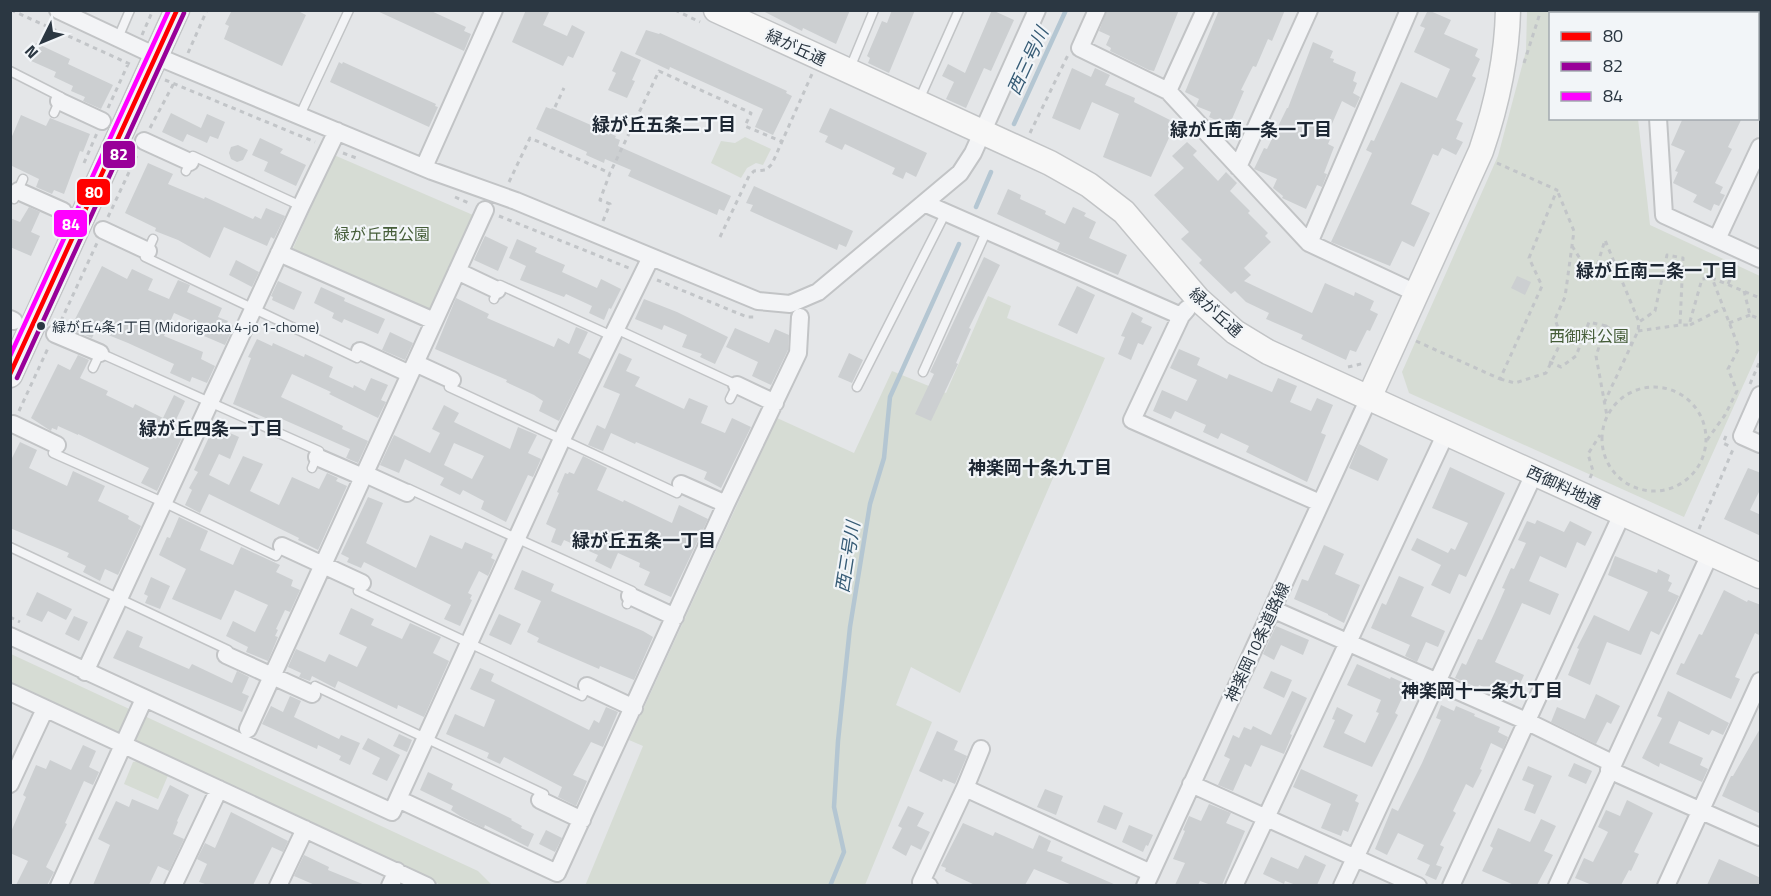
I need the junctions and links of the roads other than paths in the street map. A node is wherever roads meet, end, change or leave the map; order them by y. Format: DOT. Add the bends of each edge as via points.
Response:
graph roads {
  1 [pos="58,10"];
  2 [pos="130,10"];
  3 [pos="177,10"];
  4 [pos="349,10"];
  5 [pos="494,10"];
  6 [pos="716,10"];
  7 [pos="874,10"];
  8 [pos="959,10"];
  9 [pos="1037,10"];
  10 [pos="1097,10"];
  11 [pos="1204,10"];
  12 [pos="1309,10"];
  13 [pos="1409,10"];
  14 [pos="1508,10"];
  15 [pos="118,38"];
  16 [pos="156,56"];
  17 [pos="10,71"];
  18 [pos="849,71"];
  19 [pos="1168,91"];
  20 [pos="918,103"];
  21 [pos="57,107"];
  22 [pos="300,115"];
  23 [pos="1658,120"];
  24 [pos="102,121"];
  25 [pos="337,131"];
  26 [pos="982,133"];
  27 [pos="144,141"];
  28 [pos="1761,147"];
  29 [pos="188,167"];
  30 [pos="424,167"];
  31 [pos="1238,167"];
  32 [pos="17,189"];
  33 [pos="924,203"];
  34 [pos="301,206"];
  35 [pos="485,210"];
  36 [pos="63,211"];
  37 [pos="945,212"];
  38 [pos="103,230"];
  39 [pos="987,230"];
  40 [pos="1717,239"];
  41 [pos="1309,243"];
  42 [pos="151,245"];
  43 [pos="279,253"];
  44 [pos="651,257"];
  45 [pos="1761,259"];
  46 [pos="457,271"];
  47 [pos="1416,293"];
  48 [pos="496,294"];
  49 [pos="1198,299"];
  50 [pos="253,308"];
  51 [pos="1181,316"];
  52 [pos="800,317"];
  53 [pos="434,321"];
  54 [pos="614,332"];
  55 [pos="55,334"];
  56 [pos="362,348"];
  57 [pos="97,361"];
  58 [pos="413,368"];
  59 [pos="923,372"];
  60 [pos="10,375"];
  61 [pos="452,380"];
  62 [pos="857,387"];
  63 [pos="733,392"];
  64 [pos="1761,395"];
  65 [pos="1369,398"];
  66 [pos="211,403"];
  67 [pos="775,403"];
  68 [pos="13,424"];
  69 [pos="1446,433"];
  70 [pos="562,439"];
  71 [pos="59,442"];
  72 [pos="1761,444"];
  73 [pos="314,463"];
  74 [pos="1534,474"];
  75 [pos="364,475"];
  76 [pos="683,481"];
  77 [pos="407,493"];
  78 [pos="165,503"];
  79 [pos="1320,503"];
  80 [pos="726,504"];
  81 [pos="1622,514"];
  82 [pos="517,539"];
  83 [pos="282,546"];
  84 [pos="10,547"];
  85 [pos="1710,554"];
  86 [pos="323,565"];
  87 [pos="1761,576"];
  88 [pos="362,583"];
  89 [pos="119,598"];
  90 [pos="628,600"];
  91 [pos="1272,609"];
  92 [pos="675,616"];
  93 [pos="10,636"];
  94 [pos="1349,642"];
  95 [pos="469,643"];
  96 [pos="226,655"];
  97 [pos="86,672"];
  98 [pos="272,676"];
  99 [pos="1761,681"];
  100 [pos="1437,682"];
  101 [pos="587,686"];
  102 [pos="10,692"];
  103 [pos="312,694"];
  104 [pos="144,699"];
  105 [pos="634,708"];
  106 [pos="45,709"];
  107 [pos="1526,721"];
  108 [pos="248,729"];
  109 [pos="426,739"];
  110 [pos="123,744"];
  111 [pos="981,749"];
  112 [pos="1611,766"];
  113 [pos="10,784"];
  114 [pos="1191,784"];
  115 [pos="965,788"];
  116 [pos="219,789"];
  117 [pos="398,799"];
  118 [pos="540,800"];
  119 [pos="1701,810"];
  120 [pos="1265,818"];
  121 [pos="582,820"];
  122 [pos="305,829"];
  123 [pos="1761,837"];
  124 [pos="1355,858"];
  125 [pos="393,878"];
  126 [pos="1148,879"];
  127 [pos="59,885"];
  128 [pos="173,885"];
  129 [pos="278,885"];
  130 [pos="427,885"];
  131 [pos="929,885"];
  132 [pos="1234,885"];
  133 [pos="1342,885"];
  134 [pos="1418,885"];
  135 [pos="1451,885"];
  136 [pos="1557,885"];
  137 [pos="1666,885"];
  1 -- 15 [label="street"];
  2 -- 15 [label="lane"];
  3 -- 16 [label="street"];
  4 -- 22 [label="lane"];
  5 -- 30 [label="street"];
  6 -- 18 [label="street, 緑が丘通" via="749,21"];
  7 -- 18 [label="lane"];
  8 -- 20 [label="lane"];
  9 -- 26 [label="street"];
  10 -- 19 [label="street" via="1080,48"];
  11 -- 19 [label="street"];
  12 -- 31 [label="street"];
  13 -- 41 [label="street"];
  14 -- 47 [label="street" via="1503,72 1495,110 1481,151"];
  15 -- 16 [label="street"];
  16 -- 22 [label="street"];
  16 -- 60 [label="street"];
  17 -- 21 [label="lane" via="62,97"];
  18 -- 20 [label="street, 緑が丘通"];
  19 -- 31 [label="street"];
  20 -- 26 [label="street, 緑が丘通"];
  21 -- 24 [label="street"];
  22 -- 25 [label="street"];
  23 -- 40 [label="street" via="1664,215"];
  25 -- 30 [label="street"];
  25 -- 34 [label="street"];
  26 -- 33 [label="street" via="960,173"];
  26 -- 49 [label="street, 緑が丘通" via="1089,185 1124,212"];
  27 -- 29 [label="street"];
  28 -- 40 [label="street"];
  29 -- 34 [label="lane" via="193,156"];
  30 -- 44 [label="street"];
  31 -- 41 [label="street"];
  32 -- 36 [label="street"];
  33 -- 37 [label="street"];
  33 -- 44 [label="street" via="818,292 790,303 759,301"];
  34 -- 43 [label="street"];
  35 -- 46 [label="street"];
  37 -- 39 [label="street"];
  37 -- 62 [label="lane"];
  38 -- 42 [label="street"];
  39 -- 51 [label="street"];
  39 -- 59 [label="lane"];
  40 -- 45 [label="street"];
  41 -- 47 [label="street"];
  42 -- 50 [label="lane" via="145,257"];
  43 -- 50 [label="street"];
  43 -- 53 [label="street"];
  44 -- 54 [label="street"];
  46 -- 48 [label="street"];
  46 -- 53 [label="street"];
  47 -- 65 [label="street"];
  48 -- 54 [label="lane" via="500,285"];
  49 -- 51 [label="street"];
  49 -- 65 [label="street, 緑が丘通" via="1235,332 1260,347"];
  50 -- 56 [label="lane" via="357,358"];
  50 -- 66 [label="street"];
  51 -- 79 [label="street" via="1132,420"];
  52 -- 67 [label="street" via="798,353"];
  53 -- 58 [label="street"];
  54 -- 63 [label="lane"];
  54 -- 70 [label="street"];
  55 -- 57 [label="street"];
  56 -- 58 [label="street"];
  57 -- 66 [label="lane"];
  58 -- 61 [label="street"];
  58 -- 75 [label="street"];
  61 -- 70 [label="lane" via="449,387"];
  63 -- 67 [label="street"];
  64 -- 72 [label="street" via="1742,436"];
  65 -- 69 [label="street, 西御料地通"];
  65 -- 79 [label="street, 神楽岡10条道路線"];
  66 -- 73 [label="lane" via="319,451"];
  66 -- 78 [label="street"];
  67 -- 80 [label="street"];
  68 -- 71 [label="street"];
  69 -- 74 [label="street, 西御料地通"];
  69 -- 94 [label="street"];
  70 -- 76 [label="lane" via="677,493"];
  70 -- 82 [label="street"];
  71 -- 78 [label="lane" via="54,453"];
  73 -- 75 [label="street"];
  74 -- 81 [label="street, 西御料地通"];
  74 -- 100 [label="street"];
  75 -- 77 [label="street"];
  75 -- 86 [label="street"];
  76 -- 80 [label="street"];
  77 -- 82 [label="lane" via="409,489"];
  78 -- 83 [label="lane" via="276,556"];
  78 -- 89 [label="street"];
  79 -- 91 [label="street, 神楽岡10条道路線"];
  80 -- 92 [label="street"];
  81 -- 85 [label="street, 西御料地通"];
  81 -- 107 [label="street"];
  82 -- 90 [label="lane" via="632,591"];
  82 -- 95 [label="street"];
  83 -- 86 [label="street"];
  84 -- 89 [label="lane"];
  85 -- 87 [label="street, 西御料地通"];
  85 -- 112 [label="street"];
  86 -- 88 [label="street"];
  86 -- 98 [label="street"];
  88 -- 95 [label="lane" via="358,591"];
  89 -- 96 [label="lane" via="228,650"];
  89 -- 97 [label="street"];
  90 -- 92 [label="street"];
  91 -- 94 [label="street"];
  91 -- 114 [label="street, 神楽岡10条道路線"];
  92 -- 105 [label="street"];
  93 -- 97 [label="street"];
  94 -- 100 [label="street"];
  94 -- 120 [label="street"];
  95 -- 101 [label="lane" via="582,696"];
  95 -- 109 [label="street"];
  96 -- 98 [label="street"];
  97 -- 104 [label="street"];
  98 -- 103 [label="street"];
  98 -- 108 [label="street"];
  99 -- 119 [label="street"];
  100 -- 107 [label="street"];
  100 -- 124 [label="street"];
  101 -- 105 [label="street"];
  102 -- 106 [label="street"];
  103 -- 109 [label="lane" via="315,686"];
  104 -- 110 [label="street"];
  104 -- 117 [label="street" via="392,812"];
  105 -- 121 [label="street"];
  106 -- 110 [label="street"];
  106 -- 113 [label="street"];
  107 -- 112 [label="street"];
  107 -- 135 [label="street"];
  109 -- 117 [label="street"];
  109 -- 118 [label="lane" via="544,794"];
  110 -- 116 [label="street"];
  110 -- 127 [label="street"];
  111 -- 115 [label="street"];
  112 -- 119 [label="street"];
  112 -- 136 [label="street"];
  114 -- 120 [label="street"];
  114 -- 126 [label="street, 神楽岡10条道路線"];
  115 -- 126 [label="street"];
  115 -- 131 [label="street" via="921,882"];
  116 -- 122 [label="street"];
  116 -- 128 [label="street"];
  117 -- 121 [label="street" via="557,873"];
  118 -- 121 [label="street"];
  119 -- 123 [label="street"];
  119 -- 137 [label="street"];
  120 -- 124 [label="street"];
  120 -- 132 [label="street"];
  122 -- 125 [label="street"];
  122 -- 129 [label="street"];
  124 -- 133 [label="street"];
  124 -- 134 [label="street"];
  125 -- 130 [label="street"];
}
